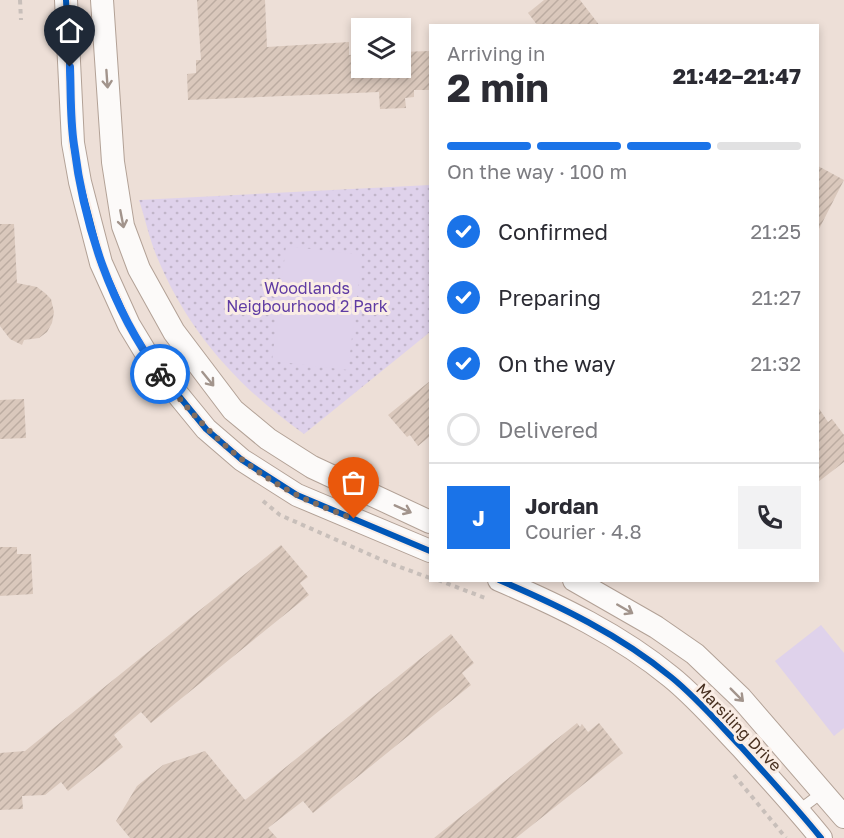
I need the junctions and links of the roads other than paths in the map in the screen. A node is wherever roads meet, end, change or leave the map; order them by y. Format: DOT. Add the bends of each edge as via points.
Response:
graph roads {
  1 [pos="66,0"];
  2 [pos="102,0"];
  3 [pos="103,29"];
  4 [pos="68,30"];
  5 [pos="429,522"];
  6 [pos="429,551"];
  7 [pos="577,582"];
  8 [pos="493,590"];
  9 [pos="824,792"];
  10 [pos="799,810"];
  11 [pos="844,817"];
  12 [pos="821,838"];
  1 -- 4 [label="street"];
  2 -- 3 [label="street"];
  3 -- 4 [label="lane"];
  3 -- 5 [label="street, one-way" via="113,162 123,226 139,269 174,332 233,410 268,439 312,467"];
  4 -- 6 [label="street" via="73,143 90,225 105,273 152,363 206,429 242,460 297,495"];
  7 -- 9 [label="street, Marsiling Drive, one-way" via="695,654 741,698"];
  8 -- 10 [label="street, Marsiling Drive" via="564,608 671,677"];
  9 -- 10 [label="lane"];
  9 -- 11 [label="street, Marsiling Drive"];
  10 -- 12 [label="street, Marsiling Drive"];
}
